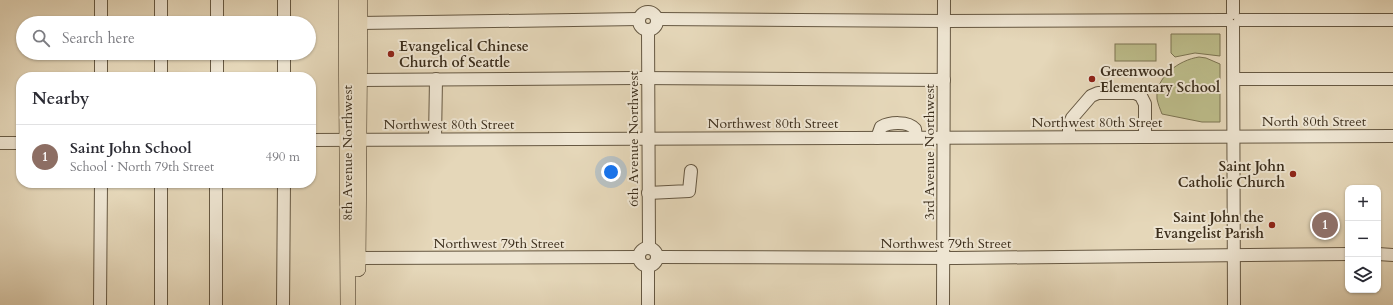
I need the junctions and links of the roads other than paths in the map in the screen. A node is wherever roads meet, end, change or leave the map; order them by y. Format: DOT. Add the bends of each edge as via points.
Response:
graph roads {
  1 [pos="101,0"];
  2 [pos="161,0"];
  3 [pos="217,0"];
  4 [pos="284,0"];
  5 [pos="346,0"];
  6 [pos="360,0"];
  7 [pos="944,0"];
  8 [pos="1233,0"];
  9 [pos="648,12"];
  10 [pos="101,16"];
  11 [pos="161,16"];
  12 [pos="217,16"];
  13 [pos="284,16"];
  14 [pos="1233,20"];
  15 [pos="1393,20"];
  16 [pos="944,22"];
  17 [pos="360,23"];
  18 [pos="101,60"];
  19 [pos="161,60"];
  20 [pos="217,60"];
  21 [pos="284,60"];
  22 [pos="101,72"];
  23 [pos="161,72"];
  24 [pos="217,72"];
  25 [pos="284,72"];
  26 [pos="648,78"];
  27 [pos="1393,78"];
  28 [pos="360,80"];
  29 [pos="436,80"];
  30 [pos="944,80"];
  31 [pos="1235,80"];
  32 [pos="1145,136"];
  33 [pos="1235,136"];
  34 [pos="1393,136"];
  35 [pos="944,137"];
  36 [pos="1069,137"];
  37 [pos="353,139"];
  38 [pos="435,139"];
  39 [pos="648,139"];
  40 [pos="316,140"];
  41 [pos="0,143"];
  42 [pos="16,143"];
  43 [pos="691,171"];
  44 [pos="101,188"];
  45 [pos="161,188"];
  46 [pos="216,188"];
  47 [pos="284,188"];
  48 [pos="648,193"];
  49 [pos="649,248"];
  50 [pos="1234,254"];
  51 [pos="1345,254"];
  52 [pos="1381,254"];
  53 [pos="1393,254"];
  54 [pos="639,257"];
  55 [pos="657,257"];
  56 [pos="358,258"];
  57 [pos="944,258"];
  58 [pos="648,266"];
  59 [pos="100,305"];
  60 [pos="160,305"];
  61 [pos="216,305"];
  62 [pos="283,305"];
  63 [pos="348,305"];
  64 [pos="358,305"];
  65 [pos="648,305"];
  66 [pos="943,305"];
  67 [pos="1234,305"];
  1 -- 10 [label="street"];
  2 -- 11 [label="street"];
  3 -- 12 [label="street"];
  4 -- 13 [label="street"];
  5 -- 37 [label="main road, 8th Avenue Northwest"];
  6 -- 17 [label="main road, 8th Avenue Northwest"];
  7 -- 16 [label="street, 3rd Avenue Northwest"];
  8 -- 14 [label="street"];
  9 -- 16 [label="street"];
  9 -- 17 [label="street"];
  9 -- 26 [label="street, 6th Avenue Northwest" via="655,27 648,30"];
  14 -- 15 [label="street"];
  14 -- 16 [label="street"];
  14 -- 31 [label="street"];
  16 -- 30 [label="street, 3rd Avenue Northwest"];
  17 -- 28 [label="main road, 8th Avenue Northwest"];
  18 -- 22 [label="street"];
  19 -- 23 [label="street"];
  20 -- 24 [label="street"];
  21 -- 25 [label="street"];
  26 -- 29 [label="street"];
  26 -- 30 [label="street"];
  26 -- 39 [label="street, 6th Avenue Northwest"];
  27 -- 31 [label="street"];
  28 -- 29 [label="street"];
  28 -- 37 [label="main road, 8th Avenue Northwest"];
  29 -- 38 [label="street"];
  30 -- 35 [label="street, 3rd Avenue Northwest"];
  31 -- 33 [label="street"];
  32 -- 33 [label="street, Northwest 80th Street"];
  32 -- 36 [label="street, Northwest 80th Street"];
  32 -- 36 [label="street" via="1145,104 1141,96 1135,93 1098,93 1091,96 1072,118"];
  33 -- 34 [label="street, North 80th Street"];
  33 -- 50 [label="street"];
  35 -- 36 [label="street, Northwest 80th Street"];
  35 -- 39 [label="street, Northwest 80th Street"];
  35 -- 57 [label="street, 3rd Avenue Northwest"];
  37 -- 38 [label="street, Northwest 80th Street"];
  37 -- 40 [label="street, Northwest 80th Street"];
  37 -- 56 [label="main road, 8th Avenue Northwest"];
  37 -- 63 [label="main road, 8th Avenue Northwest"];
  38 -- 39 [label="street, Northwest 80th Street"];
  39 -- 48 [label="street, 6th Avenue Northwest"];
  41 -- 42 [label="street"];
  43 -- 48 [label="street" via="689,191"];
  44 -- 59 [label="street"];
  45 -- 60 [label="street"];
  46 -- 61 [label="street"];
  47 -- 62 [label="street"];
  48 -- 49 [label="street, 6th Avenue Northwest"];
  49 -- 54 [label="street" via="642,250"];
  49 -- 55 [label="street" via="655,251"];
  50 -- 51 [label="street, Northwest 79th Street"];
  50 -- 57 [label="street, Northwest 79th Street"];
  50 -- 67 [label="street"];
  52 -- 53 [label="street"];
  54 -- 56 [label="street, Northwest 79th Street"];
  54 -- 58 [label="street" via="642,263"];
  55 -- 57 [label="street, Northwest 79th Street"];
  55 -- 58 [label="street" via="655,263"];
  56 -- 64 [label="main road, 8th Avenue Northwest"];
  57 -- 66 [label="street, 3rd Avenue Northwest"];
  58 -- 65 [label="street"];
}
